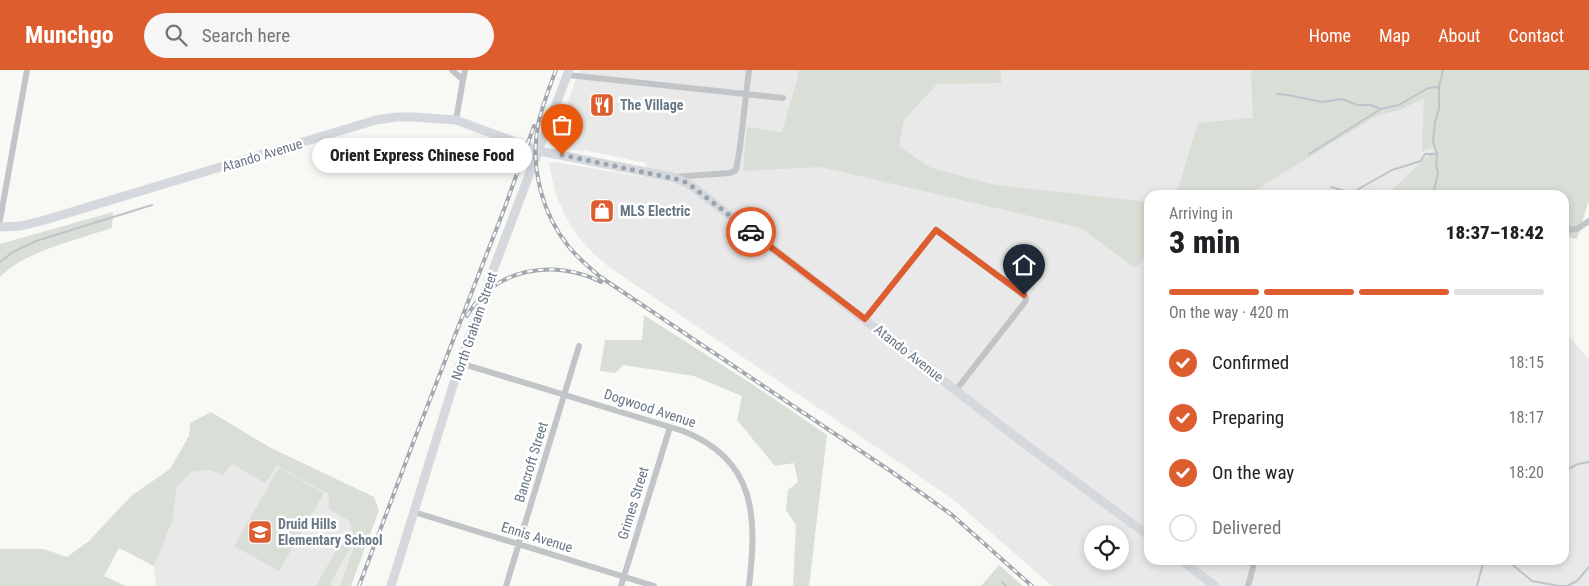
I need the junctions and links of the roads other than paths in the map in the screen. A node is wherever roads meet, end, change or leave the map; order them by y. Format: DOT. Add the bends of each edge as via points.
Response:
graph roads {
  1 [pos="27,70"];
  2 [pos="452,70"];
  3 [pos="465,70"];
  4 [pos="749,70"];
  5 [pos="568,72"];
  6 [pos="463,80"];
  7 [pos="746,94"];
  8 [pos="783,98"];
  9 [pos="456,120"];
  10 [pos="539,151"];
  11 [pos="672,177"];
  12 [pos="0,220"];
  13 [pos="1589,221"];
  14 [pos="0,228"];
  15 [pos="1569,230"];
  16 [pos="865,319"];
  17 [pos="579,346"];
  18 [pos="460,363"];
  19 [pos="956,390"];
  20 [pos="564,394"];
  21 [pos="670,426"];
  22 [pos="414,512"];
  23 [pos="1144,532"];
  24 [pos="519,544"];
  25 [pos="1188,565"];
  26 [pos="1254,565"];
  27 [pos="624,577"];
  28 [pos="391,586"];
  29 [pos="506,586"];
  30 [pos="621,586"];
  31 [pos="654,586"];
  32 [pos="749,586"];
  33 [pos="1215,586"];
  34 [pos="1248,586"];
  1 -- 12 [label="street"];
  2 -- 6 [label="street"];
  3 -- 6 [label="street"];
  4 -- 7 [label="street"];
  5 -- 7 [label="street"];
  5 -- 10 [label="main road, North Graham Street"];
  6 -- 9 [label="street"];
  7 -- 8 [label="street"];
  7 -- 11 [label="street" via="736,170"];
  9 -- 10 [label="main road, Atando Avenue"];
  9 -- 14 [label="main road, Atando Avenue" via="397,117 376,120 45,220"];
  10 -- 11 [label="main road, Atando Avenue"];
  10 -- 18 [label="main road, North Graham Street"];
  11 -- 16 [label="main road, Atando Avenue" via="689,184"];
  13 -- 15 [label="street" via="1577,229"];
  16 -- 19 [label="main road, Atando Avenue"];
  16 -- 19 [label="street" via="936,230 1024,295 1024,302"];
  17 -- 20 [label="street, Bancroft Street"];
  18 -- 20 [label="street, Dogwood Avenue"];
  18 -- 22 [label="main road, North Graham Street"];
  19 -- 23 [label="main road, Atando Avenue"];
  20 -- 21 [label="street, Dogwood Avenue"];
  20 -- 24 [label="street, Bancroft Street"];
  21 -- 27 [label="street, Grimes Street"];
  21 -- 32 [label="street, Dogwood Avenue" via="717,450 730,462 741,481 754,527"];
  22 -- 24 [label="street, Ennis Avenue"];
  22 -- 28 [label="main road, North Graham Street"];
  24 -- 27 [label="street, Ennis Avenue"];
  24 -- 29 [label="street, Bancroft Street"];
  25 -- 33 [label="main road"];
  26 -- 34 [label="street"];
  27 -- 30 [label="street, Grimes Street"];
  27 -- 31 [label="street, Ennis Avenue"];
}
